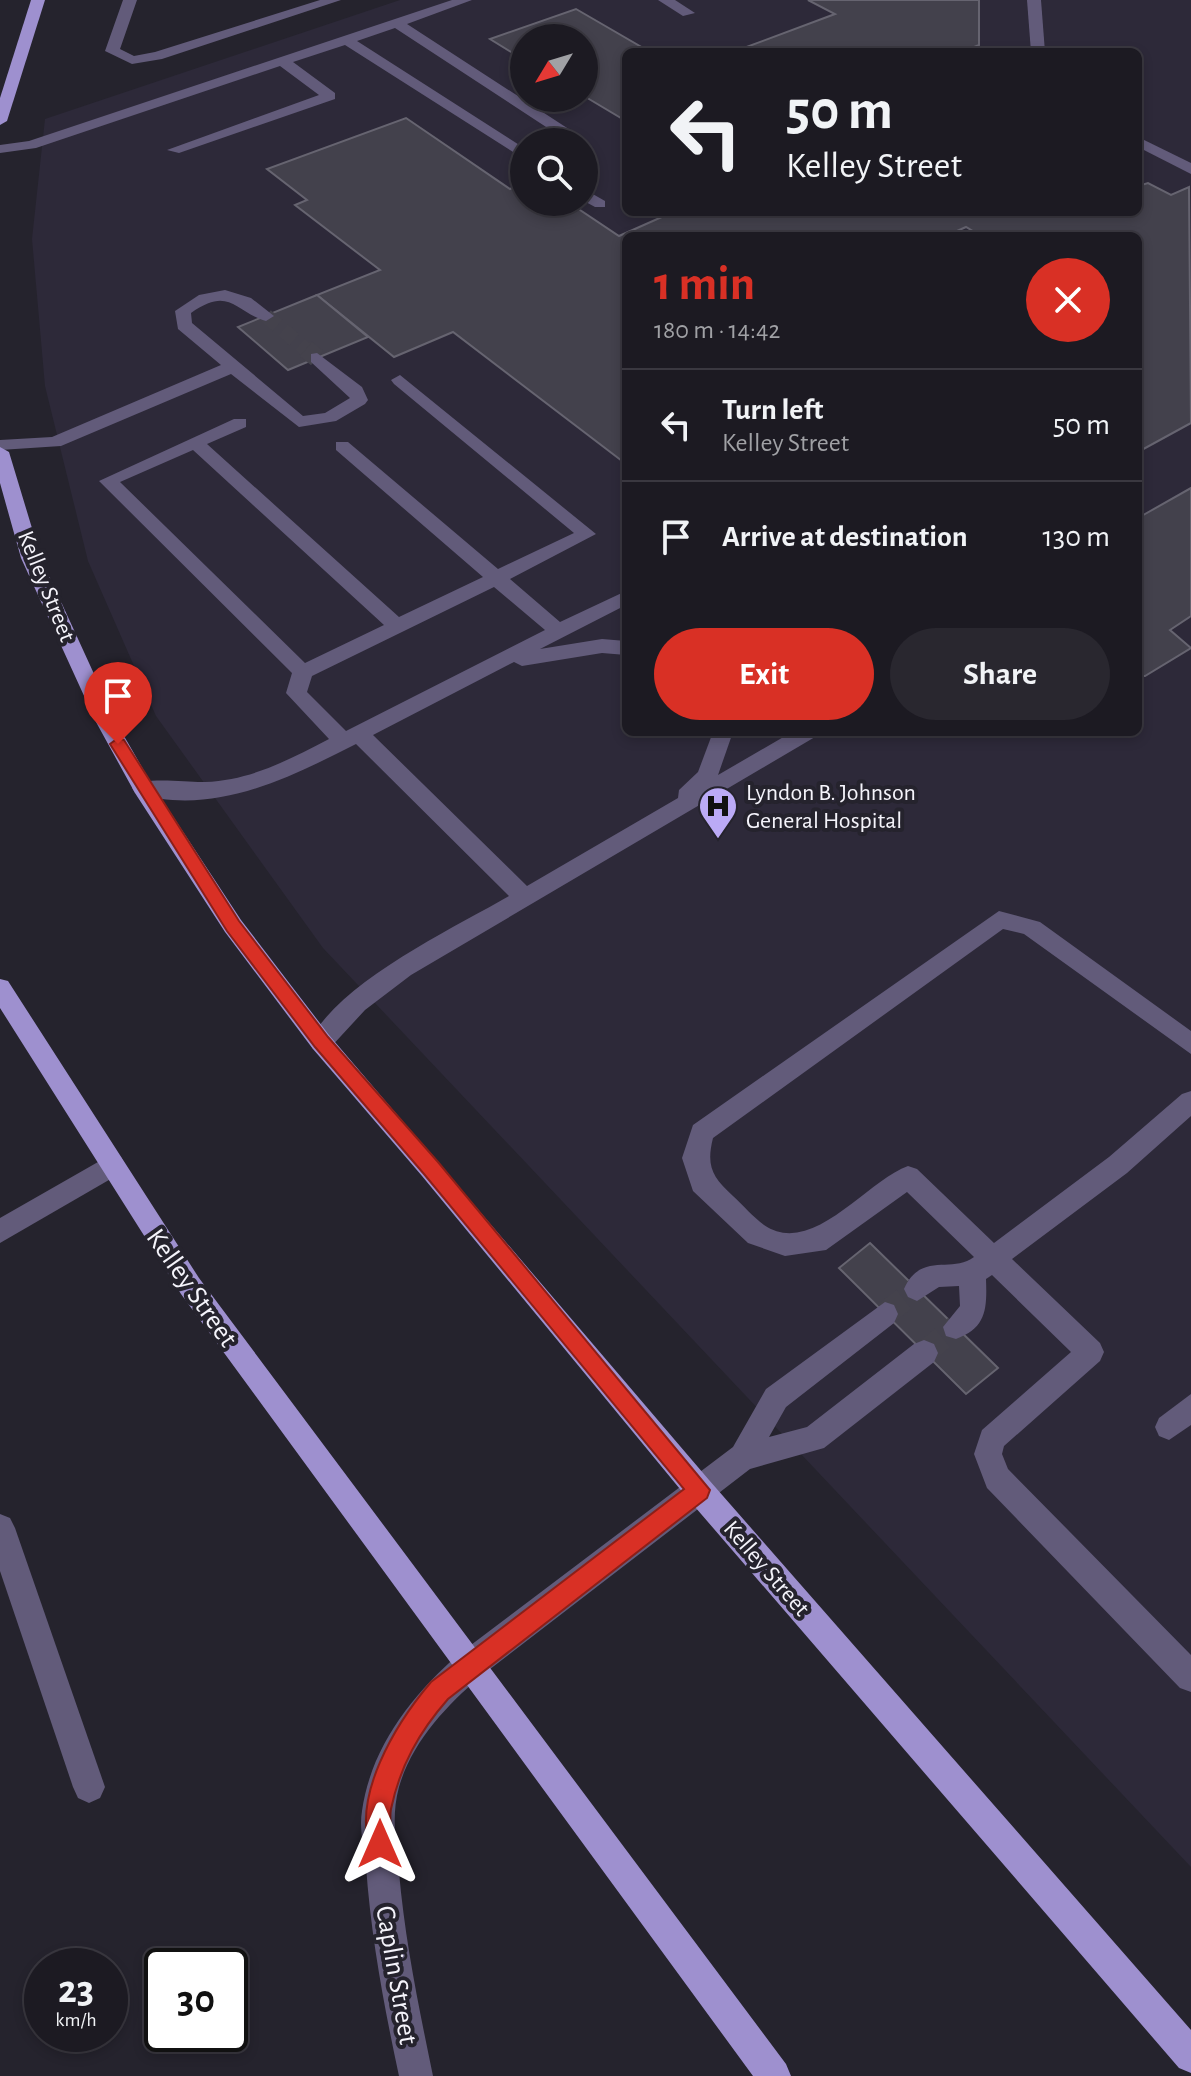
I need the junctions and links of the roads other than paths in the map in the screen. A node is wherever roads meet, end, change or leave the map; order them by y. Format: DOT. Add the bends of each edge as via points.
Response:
graph roads {
  1 [pos="38,0"];
  2 [pos="130,0"];
  3 [pos="334,0"];
  4 [pos="465,0"];
  5 [pos="665,0"];
  6 [pos="1034,0"];
  7 [pos="688,13"];
  8 [pos="397,23"];
  9 [pos="347,40"];
  10 [pos="1038,48"];
  11 [pos="282,61"];
  12 [pos="0,121"];
  13 [pos="556,128"];
  14 [pos="1142,143"];
  15 [pos="510,146"];
  16 [pos="0,149"];
  17 [pos="174,150"];
  18 [pos="1191,169"];
  19 [pos="266,316"];
  20 [pos="317,358"];
  21 [pos="232,367"];
  22 [pos="400,380"];
  23 [pos="240,423"];
  24 [pos="196,443"];
  25 [pos="0,445"];
  26 [pos="342,446"];
  27 [pos="0,452"];
  28 [pos="497,577"];
  29 [pos="622,599"];
  30 [pos="397,626"];
  31 [pos="558,631"];
  32 [pos="622,648"];
  33 [pos="481,669"];
  34 [pos="303,672"];
  35 [pos="722,736"];
  36 [pos="801,736"];
  37 [pos="350,737"];
  38 [pos="143,788"];
  39 [pos="665,818"];
  40 [pos="525,898"];
  41 [pos="0,988"];
  42 [pos="321,1042"];
  43 [pos="1191,1044"];
  44 [pos="1191,1101"];
  45 [pos="112,1165"];
  46 [pos="0,1232"];
  47 [pos="982,1266"];
  48 [pos="917,1289"];
  49 [pos="885,1314"];
  50 [pos="956,1327"];
  51 [pos="924,1353"];
  52 [pos="1191,1407"];
  53 [pos="1169,1427"];
  54 [pos="743,1457"];
  55 [pos="699,1490"];
  56 [pos="0,1528"];
  57 [pos="470,1665"];
  58 [pos="1191,1677"];
  59 [pos="89,1787"];
  60 [pos="1191,2056"];
  61 [pos="416,2076"];
  62 [pos="774,2076"];
  1 -- 12 [label="main road"];
  2 -- 3 [label="street" via="112,51 132,60"];
  4 -- 8 [label="street"];
  5 -- 7 [label="street"];
  6 -- 10 [label="street"];
  8 -- 9 [label="street"];
  8 -- 13 [label="street"];
  9 -- 11 [label="street"];
  9 -- 15 [label="street"];
  11 -- 16 [label="street" via="36,143"];
  11 -- 17 [label="street" via="330,96"];
  14 -- 18 [label="street"];
  19 -- 21 [label="street" via="246,298 224,294 198,299 183,311 184,325"];
  20 -- 21 [label="street" via="356,391 359,400 313,421 299,422"];
  21 -- 25 [label="street" via="55,442"];
  22 -- 28 [label="street" via="587,534"];
  23 -- 24 [label="street"];
  24 -- 30 [label="street"];
  24 -- 34 [label="street" via="108,481"];
  26 -- 28 [label="street"];
  27 -- 38 [label="main road, Kelley Street" via="31,558 106,722"];
  28 -- 30 [label="street"];
  28 -- 31 [label="street"];
  29 -- 31 [label="street"];
  30 -- 34 [label="street"];
  31 -- 33 [label="street"];
  32 -- 33 [label="street" via="537,655"];
  33 -- 37 [label="street"];
  34 -- 37 [label="street" via="296,693"];
  35 -- 39 [label="street" via="707,776"];
  36 -- 39 [label="street"];
  37 -- 38 [label="street" via="239,789 203,793"];
  37 -- 40 [label="street"];
  38 -- 42 [label="main road, Kelley Street" via="233,926"];
  39 -- 40 [label="street"];
  40 -- 42 [label="street" via="403,969 357,1003"];
  41 -- 45 [label="main road, Kelley Street"];
  42 -- 55 [label="main road, Kelley Street"];
  43 -- 47 [label="street" via="1032,928 999,920 702,1132 695,1158 702,1183 757,1235 785,1244 817,1242 908,1177"];
  44 -- 47 [label="street" via="1118,1165"];
  45 -- 46 [label="street"];
  45 -- 57 [label="main road, Kelley Street" via="190,1286"];
  47 -- 48 [label="street" via="934,1275"];
  47 -- 50 [label="street" via="974,1311"];
  47 -- 58 [label="street" via="1090,1352 992,1439 988,1454 997,1478"];
  49 -- 54 [label="street" via="776,1398"];
  51 -- 54 [label="street" via="814,1439"];
  52 -- 53 [label="street"];
  54 -- 55 [label="street, Caplin Street"];
  55 -- 57 [label="street, Caplin Street"];
  55 -- 60 [label="main road, Kelley Street"];
  56 -- 59 [label="street"];
  57 -- 61 [label="street, Caplin Street" via="414,1720 394,1757 378,1813 387,1937"];
  57 -- 62 [label="main road, Kelley Street"];
}
